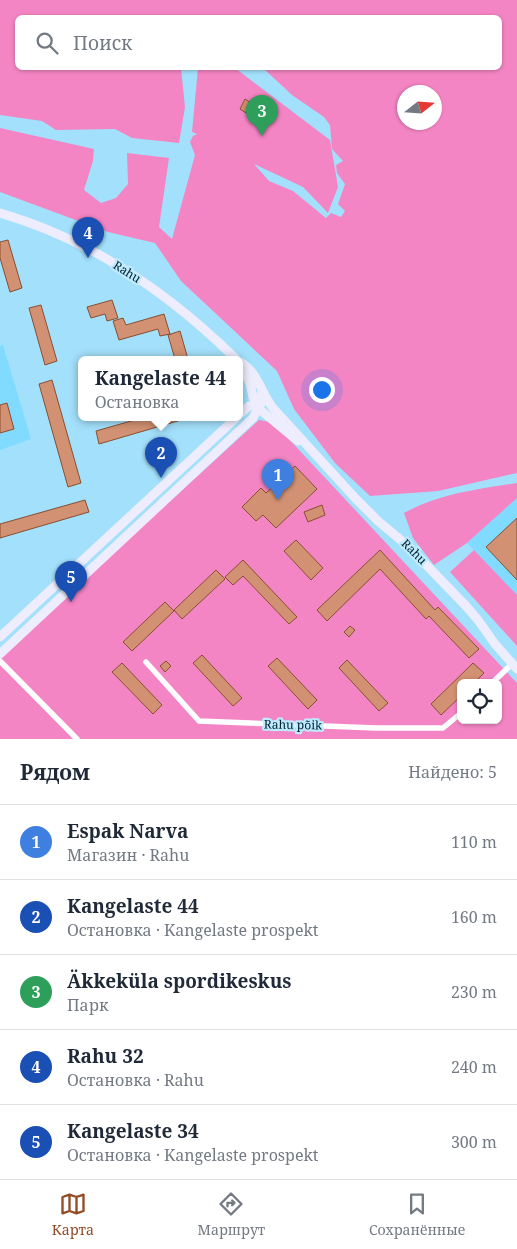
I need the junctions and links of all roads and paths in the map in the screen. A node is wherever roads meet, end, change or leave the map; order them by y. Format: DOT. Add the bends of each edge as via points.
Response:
graph roads {
  1 [pos="0,213"];
  2 [pos="233,356"];
  3 [pos="243,366"];
  4 [pos="243,369"];
  5 [pos="247,378"];
  6 [pos="262,390"];
  7 [pos="258,406"];
  8 [pos="243,408"];
  9 [pos="273,408"];
  10 [pos="243,411"];
  11 [pos="253,418"];
  12 [pos="268,418"];
  13 [pos="232,421"];
  14 [pos="303,442"];
  15 [pos="0,638"];
  16 [pos="0,654"];
  17 [pos="0,661"];
  18 [pos="146,662"];
  19 [pos="515,666"];
  20 [pos="497,679"];
  21 [pos="457,716"];
  22 [pos="77,739"];
  1 -- 2 [label="main road, Rahu" via="55,232 122,268 184,313"];
  3 -- 6 [label="main road, Rahu" via="256,377"];
  4 -- 5 [label="main road, Rahu"];
  5 -- 7 [label="main road, Rahu"];
  5 -- 8 [label="main road" via="249,391"];
  6 -- 7 [label="main road"];
  6 -- 9 [label="main road, Rahu"];
  7 -- 9 [label="main road"];
  7 -- 10 [label="main road"];
  7 -- 11 [label="main road"];
  7 -- 12 [label="main road, Rahu"];
  9 -- 14 [label="main road, Rahu"];
  11 -- 12 [label="main road"];
  11 -- 16 [label="main road"];
  12 -- 14 [label="main road, Rahu" via="294,439"];
  13 -- 15 [label="main road"];
  14 -- 19 [label="main road, Rahu" via="356,499 408,546 466,606"];
  17 -- 22 [label="street"];
  18 -- 21 [label="street, Rahu põik" via="199,721 443,728"];
  19 -- 20 [label="street"];
}
